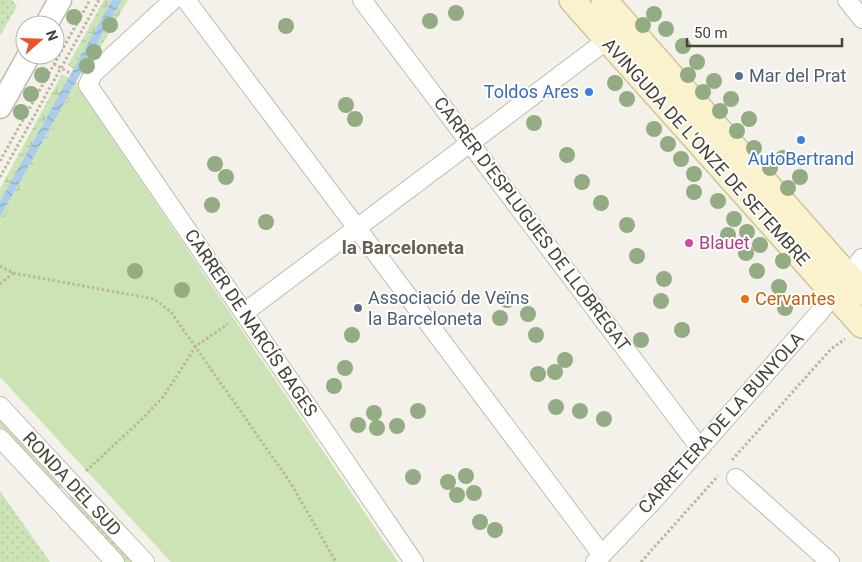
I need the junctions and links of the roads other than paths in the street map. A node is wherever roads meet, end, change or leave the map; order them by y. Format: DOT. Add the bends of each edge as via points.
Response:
graph roads {
  1 [pos="60,0"];
  2 [pos="173,0"];
  3 [pos="186,0"];
  4 [pos="362,0"];
  5 [pos="572,0"];
  6 [pos="604,0"];
  7 [pos="846,0"];
  8 [pos="57,15"];
  9 [pos="862,19"];
  10 [pos="606,40"];
  11 [pos="23,65"];
  12 [pos="0,107"];
  13 [pos="470,142"];
  14 [pos="356,228"];
  15 [pos="851,280"];
  16 [pos="245,312"];
  17 [pos="856,330"];
  18 [pos="0,406"];
  19 [pos="0,438"];
  20 [pos="700,448"];
  21 [pos="726,474"];
  22 [pos="599,558"];
  23 [pos="115,562"];
  24 [pos="145,562"];
  25 [pos="414,562"];
  26 [pos="830,562"];
  1 -- 8 [label="street"];
  2 -- 16 [label="street, CARRER DE NARCÍS BAGES" via="93,74 88,85"];
  3 -- 14 [label="street"];
  4 -- 13 [label="street, CARRER D'ESPLUGUES DE LLOBREGAT"];
  5 -- 10 [label="main road, AVINGUDA DE L'ONZE DE SETEMBRE"];
  6 -- 15 [label="main road, AVINGUDA DE L'ONZE DE SETEMBRE"];
  7 -- 9 [label="street"];
  10 -- 13 [label="street"];
  10 -- 15 [label="main road, AVINGUDA DE L'ONZE DE SETEMBRE"];
  11 -- 12 [label="street"];
  13 -- 14 [label="street"];
  13 -- 20 [label="street, CARRER D'ESPLUGUES DE LLOBREGAT"];
  14 -- 16 [label="street"];
  14 -- 22 [label="street"];
  15 -- 17 [label="main road, AVINGUDA DE L'ONZE DE SETEMBRE"];
  15 -- 20 [label="street, CARRETERA DE LA BUNYOLA"];
  16 -- 25 [label="street, CARRER DE NARCÍS BAGES"];
  18 -- 24 [label="street, RONDA DEL SUD"];
  19 -- 23 [label="street, RONDA DEL SUD"];
  20 -- 22 [label="street, CARRETERA DE LA BUNYOLA"];
  21 -- 26 [label="street"];
}
